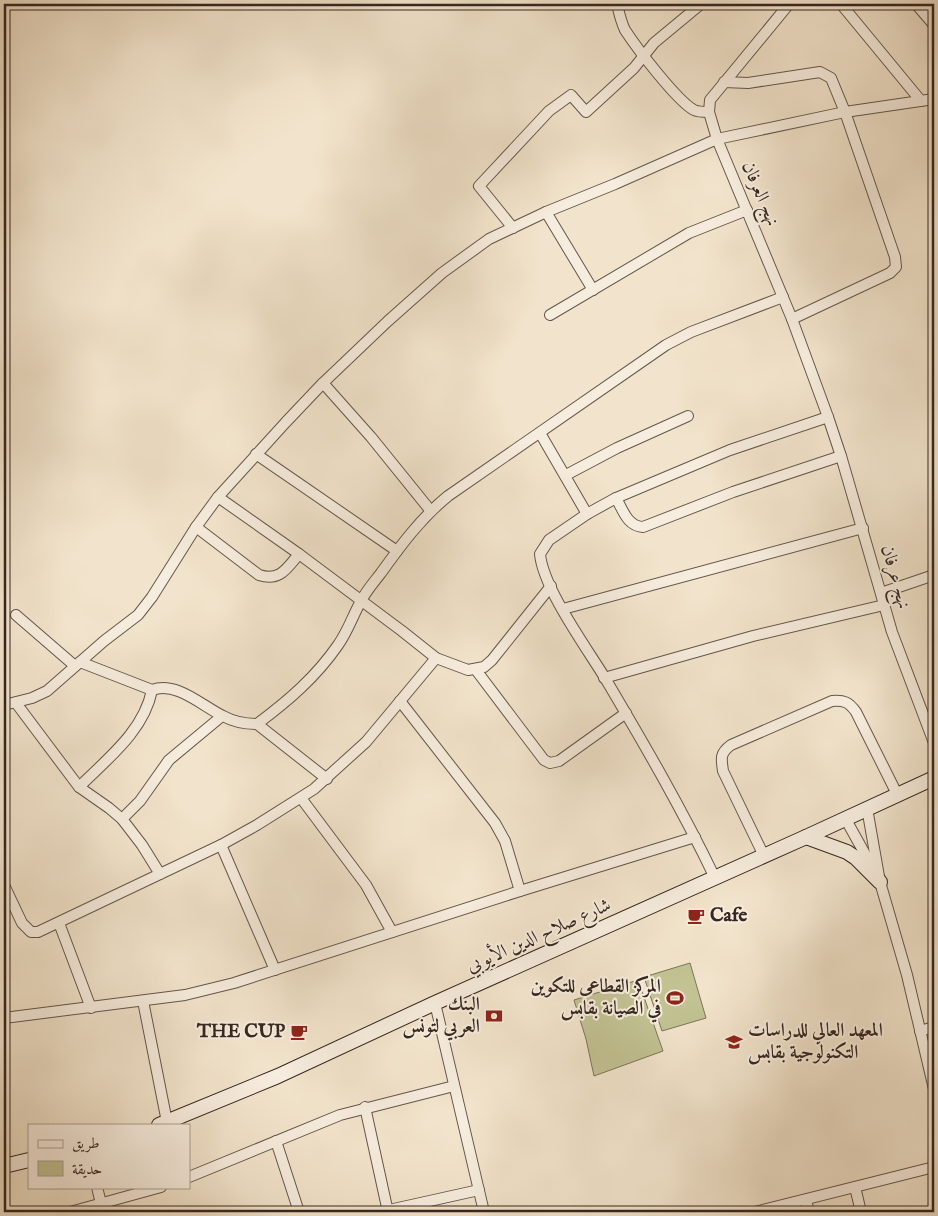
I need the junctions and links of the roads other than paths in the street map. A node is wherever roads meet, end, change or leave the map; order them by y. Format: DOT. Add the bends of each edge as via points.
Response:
graph roads {
  1 [pos="618,4"];
  2 [pos="701,4"];
  3 [pos="841,4"];
  4 [pos="916,4"];
  5 [pos="786,5"];
  6 [pos="934,25"];
  7 [pos="643,55"];
  8 [pos="724,82"];
  9 [pos="934,99"];
  10 [pos="921,100"];
  11 [pos="709,112"];
  12 [pos="846,112"];
  13 [pos="717,139"];
  14 [pos="747,210"];
  15 [pos="546,212"];
  16 [pos="513,228"];
  17 [pos="593,290"];
  18 [pos="783,297"];
  19 [pos="550,315"];
  20 [pos="792,319"];
  21 [pos="323,383"];
  22 [pos="688,416"];
  23 [pos="828,418"];
  24 [pos="540,432"];
  25 [pos="256,454"];
  26 [pos="841,456"];
  27 [pos="566,475"];
  28 [pos="218,498"];
  29 [pos="616,498"];
  30 [pos="430,510"];
  31 [pos="587,514"];
  32 [pos="196,527"];
  33 [pos="863,528"];
  34 [pos="397,551"];
  35 [pos="299,554"];
  36 [pos="934,575"];
  37 [pos="551,586"];
  38 [pos="881,593"];
  39 [pos="361,600"];
  40 [pos="884,604"];
  41 [pos="563,609"];
  42 [pos="16,615"];
  43 [pos="436,658"];
  44 [pos="78,664"];
  45 [pos="476,670"];
  46 [pos="604,678"];
  47 [pos="152,690"];
  48 [pos="400,701"];
  49 [pos="16,703"];
  50 [pos="4,705"];
  51 [pos="626,714"];
  52 [pos="222,716"];
  53 [pos="257,724"];
  54 [pos="934,743"];
  55 [pos="934,778"];
  56 [pos="327,779"];
  57 [pos="79,787"];
  58 [pos="897,794"];
  59 [pos="301,798"];
  60 [pos="867,808"];
  61 [pos="845,818"];
  62 [pos="122,819"];
  63 [pos="695,837"];
  64 [pos="806,837"];
  65 [pos="221,845"];
  66 [pos="764,856"];
  67 [pos="160,874"];
  68 [pos="715,878"];
  69 [pos="880,882"];
  70 [pos="4,885"];
  71 [pos="520,891"];
  72 [pos="59,923"];
  73 [pos="392,932"];
  74 [pos="275,970"];
  75 [pos="143,1001"];
  76 [pos="436,1003"];
  77 [pos="91,1008"];
  78 [pos="4,1018"];
  79 [pos="934,1027"];
  80 [pos="920,1031"];
  81 [pos="454,1086"];
  82 [pos="934,1089"];
  83 [pos="365,1107"];
  84 [pos="163,1124"];
  85 [pos="276,1141"];
  86 [pos="28,1160"];
  87 [pos="4,1166"];
  88 [pos="934,1167"];
  89 [pos="190,1177"];
  90 [pos="855,1187"];
  91 [pos="97,1188"];
  92 [pos="158,1188"];
  93 [pos="479,1190"];
  94 [pos="806,1200"];
  95 [pos="102,1208"];
  96 [pos="70,1212"];
  97 [pos="299,1212"];
  98 [pos="385,1212"];
  99 [pos="484,1212"];
  100 [pos="759,1212"];
  101 [pos="809,1212"];
  102 [pos="861,1212"];
  1 -- 7 [label="street" via="625,29"];
  2 -- 7 [label="street"];
  3 -- 10 [label="street"];
  4 -- 6 [label="street"];
  5 -- 8 [label="street"];
  7 -- 11 [label="street" via="686,104 695,111"];
  7 -- 16 [label="street" via="634,68 586,112 571,95 549,111 479,186"];
  8 -- 11 [label="street" via="710,100"];
  8 -- 12 [label="street" via="748,83 820,72 831,78"];
  9 -- 10 [label="street"];
  10 -- 12 [label="street"];
  11 -- 13 [label="street, نهج العرفان"];
  12 -- 13 [label="street"];
  12 -- 20 [label="street" via="896,267 890,273"];
  13 -- 14 [label="street, نهج العرفان"];
  13 -- 15 [label="street"];
  14 -- 17 [label="street" via="689,233"];
  14 -- 18 [label="street, نهج العرفان"];
  15 -- 16 [label="street"];
  15 -- 17 [label="street"];
  16 -- 21 [label="street" via="489,239 442,273"];
  17 -- 19 [label="street"];
  18 -- 20 [label="street, نهج العرفان"];
  18 -- 24 [label="street" via="691,332 666,345"];
  20 -- 23 [label="street, نهج العرفان"];
  21 -- 25 [label="street"];
  21 -- 30 [label="street"];
  22 -- 27 [label="street"];
  23 -- 26 [label="street, نهج عرفان"];
  23 -- 29 [label="street" via="730,450"];
  24 -- 27 [label="street"];
  24 -- 30 [label="street"];
  25 -- 28 [label="street"];
  25 -- 34 [label="street"];
  26 -- 29 [label="street" via="733,492 643,527 629,521"];
  26 -- 33 [label="street, نهج عرفان"];
  27 -- 31 [label="street"];
  28 -- 32 [label="street"];
  28 -- 35 [label="street"];
  29 -- 31 [label="street"];
  30 -- 34 [label="street"];
  31 -- 37 [label="street" via="543,547 541,561"];
  32 -- 35 [label="street" via="259,575 279,575"];
  32 -- 44 [label="street" via="138,615"];
  33 -- 38 [label="street, نهج عرفان"];
  33 -- 41 [label="street"];
  34 -- 39 [label="street"];
  35 -- 39 [label="street"];
  36 -- 38 [label="street"];
  37 -- 41 [label="street"];
  37 -- 45 [label="street" via="492,660"];
  38 -- 40 [label="street, نهج عرفان"];
  39 -- 43 [label="street"];
  39 -- 53 [label="street" via="339,644 322,667"];
  40 -- 46 [label="street" via="753,636"];
  40 -- 54 [label="street, نهج عرفان"];
  41 -- 46 [label="street"];
  42 -- 44 [label="street"];
  43 -- 45 [label="street"];
  43 -- 48 [label="street"];
  44 -- 47 [label="street"];
  44 -- 49 [label="street" via="47,691"];
  45 -- 51 [label="street" via="544,760 550,763"];
  46 -- 51 [label="street"];
  47 -- 52 [label="street" via="173,689"];
  47 -- 57 [label="street" via="148,706 136,727"];
  48 -- 56 [label="street" via="366,742"];
  48 -- 71 [label="street" via="495,823 507,848"];
  49 -- 50 [label="street"];
  49 -- 57 [label="street"];
  51 -- 63 [label="street"];
  52 -- 53 [label="street" via="245,724"];
  52 -- 62 [label="street" via="170,760 140,801"];
  53 -- 56 [label="street"];
  55 -- 58 [label="main road, شارع صلاح الدين الأيوبي"];
  56 -- 59 [label="street"];
  57 -- 62 [label="street"];
  58 -- 60 [label="main road, شارع صلاح الدين الأيوبي"];
  58 -- 66 [label="street" via="856,712 842,700 832,700 731,744 724,750 721,760 723,771"];
  59 -- 65 [label="street"];
  59 -- 73 [label="street" via="366,885"];
  60 -- 61 [label="main road, شارع صلاح الدين الأيوبي"];
  60 -- 69 [label="street"];
  61 -- 64 [label="main road, شارع صلاح الدين الأيوبي"];
  61 -- 69 [label="street"];
  62 -- 67 [label="street"];
  63 -- 68 [label="street"];
  63 -- 71 [label="street"];
  64 -- 66 [label="main road, شارع صلاح الدين الأيوبي"];
  64 -- 69 [label="main road" via="847,852"];
  65 -- 67 [label="street"];
  65 -- 74 [label="street"];
  66 -- 68 [label="main road, شارع صلاح الدين الأيوبي"];
  67 -- 72 [label="street"];
  68 -- 76 [label="main road, شارع صلاح الدين الأيوبي"];
  69 -- 80 [label="street"];
  70 -- 72 [label="street" via="22,923 31,932"];
  71 -- 73 [label="street"];
  72 -- 77 [label="street"];
  73 -- 74 [label="street"];
  74 -- 75 [label="street" via="185,995"];
  75 -- 77 [label="street"];
  75 -- 84 [label="street"];
  76 -- 81 [label="street"];
  76 -- 84 [label="main road, شارع صلاح الدين الأيوبي" via="278,1076"];
  77 -- 78 [label="street"];
  79 -- 80 [label="street"];
  80 -- 82 [label="street"];
  81 -- 83 [label="street"];
  81 -- 93 [label="street"];
  83 -- 85 [label="street"];
  83 -- 98 [label="street"];
  85 -- 89 [label="street"];
  85 -- 97 [label="street"];
  86 -- 87 [label="main road"];
  88 -- 90 [label="street"];
  90 -- 94 [label="street"];
  90 -- 102 [label="street"];
  91 -- 95 [label="street"];
  92 -- 95 [label="street"];
  93 -- 98 [label="street"];
  93 -- 99 [label="street"];
  94 -- 100 [label="street"];
  94 -- 101 [label="street"];
  95 -- 96 [label="street"];
}
